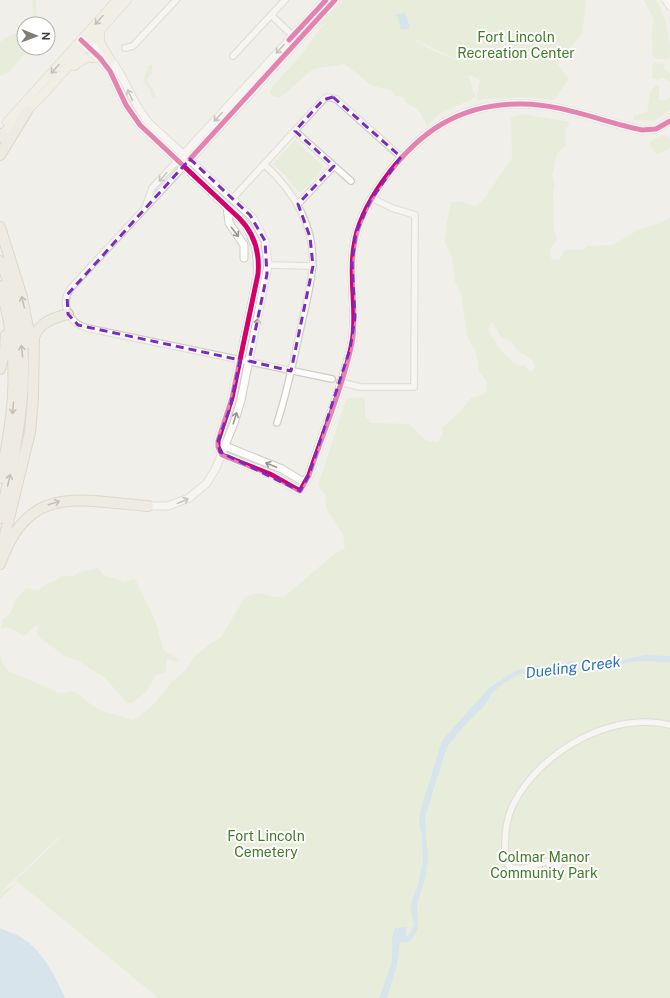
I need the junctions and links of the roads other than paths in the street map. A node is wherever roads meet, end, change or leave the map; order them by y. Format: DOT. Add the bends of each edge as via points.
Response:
graph roads {
  1 [pos="117,0"];
  2 [pos="127,0"];
  3 [pos="176,0"];
  4 [pos="285,0"];
  5 [pos="326,0"];
  6 [pos="335,0"];
  7 [pos="666,0"];
  8 [pos="670,6"];
  9 [pos="271,16"];
  10 [pos="100,30"];
  11 [pos="293,36"];
  12 [pos="86,42"];
  13 [pos="125,48"];
  14 [pos="233,56"];
  15 [pos="100,58"];
  16 [pos="112,61"];
  17 [pos="42,96"];
  18 [pos="230,109"];
  19 [pos="27,111"];
  20 [pos="670,121"];
  21 [pos="295,130"];
  22 [pos="1,133"];
  23 [pos="0,152"];
  24 [pos="183,154"];
  25 [pos="0,155"];
  26 [pos="401,157"];
  27 [pos="190,159"];
  28 [pos="178,160"];
  29 [pos="264,164"];
  30 [pos="184,166"];
  31 [pos="334,166"];
  32 [pos="351,181"];
  33 [pos="233,198"];
  34 [pos="372,198"];
  35 [pos="298,204"];
  36 [pos="146,206"];
  37 [pos="227,206"];
  38 [pos="0,227"];
  39 [pos="244,258"];
  40 [pos="0,261"];
  41 [pos="268,265"];
  42 [pos="313,266"];
  43 [pos="0,286"];
  44 [pos="0,303"];
  45 [pos="68,314"];
  46 [pos="33,354"];
  47 [pos="240,360"];
  48 [pos="249,362"];
  49 [pos="0,369"];
  50 [pos="291,371"];
  51 [pos="332,379"];
  52 [pos="340,382"];
  53 [pos="277,424"];
  54 [pos="225,446"];
  55 [pos="222,455"];
  56 [pos="0,478"];
  57 [pos="306,483"];
  58 [pos="148,506"];
  59 [pos="0,518"];
  60 [pos="0,555"];
  61 [pos="0,564"];
  62 [pos="670,724"];
  63 [pos="546,862"];
  1 -- 12 [label="main road, one-way"];
  2 -- 10 [label="main road"];
  3 -- 13 [label="street" via="133,46"];
  4 -- 9 [label="street"];
  5 -- 11 [label="street"];
  6 -- 18 [label="street"];
  7 -- 8 [label="street"];
  9 -- 11 [label="street"];
  9 -- 14 [label="street"];
  10 -- 12 [label="main road"];
  10 -- 16 [label="main road" via="100,42"];
  11 -- 18 [label="street, one-way"];
  12 -- 15 [label="street"];
  12 -- 16 [label="street" via="94,44"];
  12 -- 17 [label="main road"];
  12 -- 22 [label="main road, one-way"];
  15 -- 17 [label="main road" via="88,57 81,60 56,87"];
  15 -- 28 [label="street" via="110,71 136,120"];
  24 -- 16 [label="street, one-way" via="142,115"];
  17 -- 19 [label="main road"];
  18 -- 24 [label="street, one-way"];
  18 -- 27 [label="street"];
  19 -- 22 [label="main road"];
  19 -- 25 [label="highway"];
  20 -- 26 [label="street" via="656,129 642,130 546,106 500,105 448,120 421,138"];
  21 -- 26 [label="street" via="323,100 333,97"];
  21 -- 29 [label="street"];
  21 -- 31 [label="street"];
  22 -- 23 [label="highway"];
  24 -- 27 [label="street"];
  24 -- 28 [label="street"];
  26 -- 34 [label="street"];
  27 -- 30 [label="street"];
  27 -- 33 [label="street"];
  28 -- 30 [label="street"];
  28 -- 36 [label="street, one-way" via="152,188"];
  29 -- 33 [label="street"];
  29 -- 35 [label="street" via="285,184"];
  30 -- 36 [label="street"];
  30 -- 37 [label="street"];
  31 -- 32 [label="street"];
  31 -- 35 [label="street"];
  33 -- 41 [label="street" via="250,214 258,226 266,246"];
  34 -- 52 [label="street" via="361,219 354,246 354,331"];
  34 -- 52 [label="street" via="415,215 414,387 360,387"];
  35 -- 42 [label="street" via="310,237"];
  36 -- 45 [label="street" via="70,289 66,300"];
  37 -- 39 [label="street, one-way" via="229,223 244,245"];
  37 -- 47 [label="street" via="249,230 258,258 258,274"];
  46 -- 38 [label="highway, one-way" via="22,297"];
  59 -- 40 [label="highway, one-way" via="19,432 23,386 17,316 8,280"];
  41 -- 42 [label="street"];
  48 -- 41 [label="street, one-way"];
  42 -- 50 [label="street"];
  43 -- 56 [label="highway, one-way" via="10,328 14,374 12,418"];
  44 -- 49 [label="highway" via="6,339"];
  45 -- 46 [label="highway" via="40,326 34,337"];
  45 -- 47 [label="street" via="76,324 87,328"];
  46 -- 60 [label="highway" via="30,432"];
  47 -- 48 [label="street"];
  47 -- 55 [label="street" via="232,398 218,441"];
  48 -- 50 [label="street"];
  54 -- 48 [label="street, one-way" via="240,404"];
  50 -- 51 [label="street"];
  50 -- 53 [label="street"];
  52 -- 57 [label="street"];
  54 -- 55 [label="street"];
  57 -- 54 [label="street, one-way" via="282,469"];
  55 -- 57 [label="street" via="270,474 300,491"];
  58 -- 55 [label="street, one-way" via="174,505 194,495 210,479"];
  61 -- 58 [label="highway, one-way" via="7,544 22,524 32,514 51,504 78,500"];
  62 -- 63 [label="street" via="640,721 605,729 572,745 550,760 531,778 510,811 504,855 510,866 516,869"];
}
